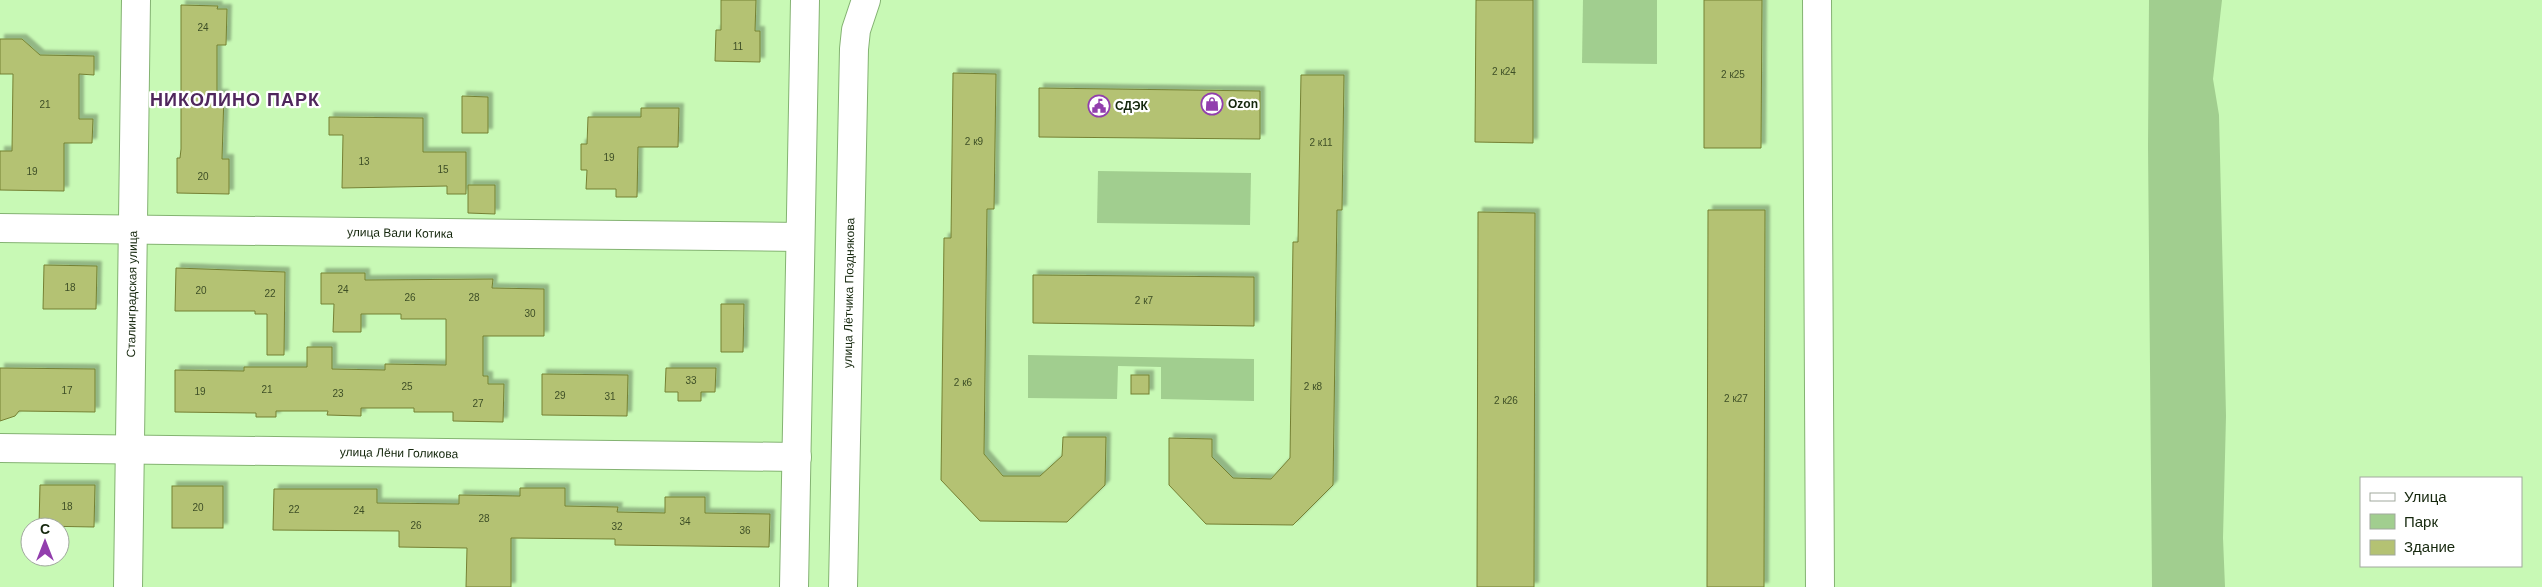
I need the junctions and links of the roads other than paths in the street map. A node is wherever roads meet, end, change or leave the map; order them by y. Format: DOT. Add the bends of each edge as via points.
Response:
graph roads {
  1 [pos="136,0"];
  2 [pos="805,0"];
  3 [pos="866,0"];
  4 [pos="1817,0"];
  5 [pos="0,228"];
  6 [pos="133,230"];
  7 [pos="800,237"];
  8 [pos="0,448"];
  9 [pos="128,449"];
  10 [pos="797,458"];
  11 [pos="128,587"];
  12 [pos="794,587"];
  13 [pos="842,587"];
  14 [pos="1820,587"];
  1 -- 6 [label="street, Сталинградская улица"];
  2 -- 7 [label="street"];
  3 -- 13 [label="street, улица Лётчика Позднякова" via="856,30 854,49"];
  4 -- 14 [label="street"];
  5 -- 6 [label="street, улица Вали Котика"];
  6 -- 7 [label="street, улица Вали Котика"];
  6 -- 9 [label="street, Сталинградская улица"];
  7 -- 10 [label="street"];
  8 -- 9 [label="street, улица Лёни Голикова"];
  9 -- 10 [label="street, улица Лёни Голикова"];
  9 -- 11 [label="street, Сталинградская улица"];
  10 -- 12 [label="street"];
}
